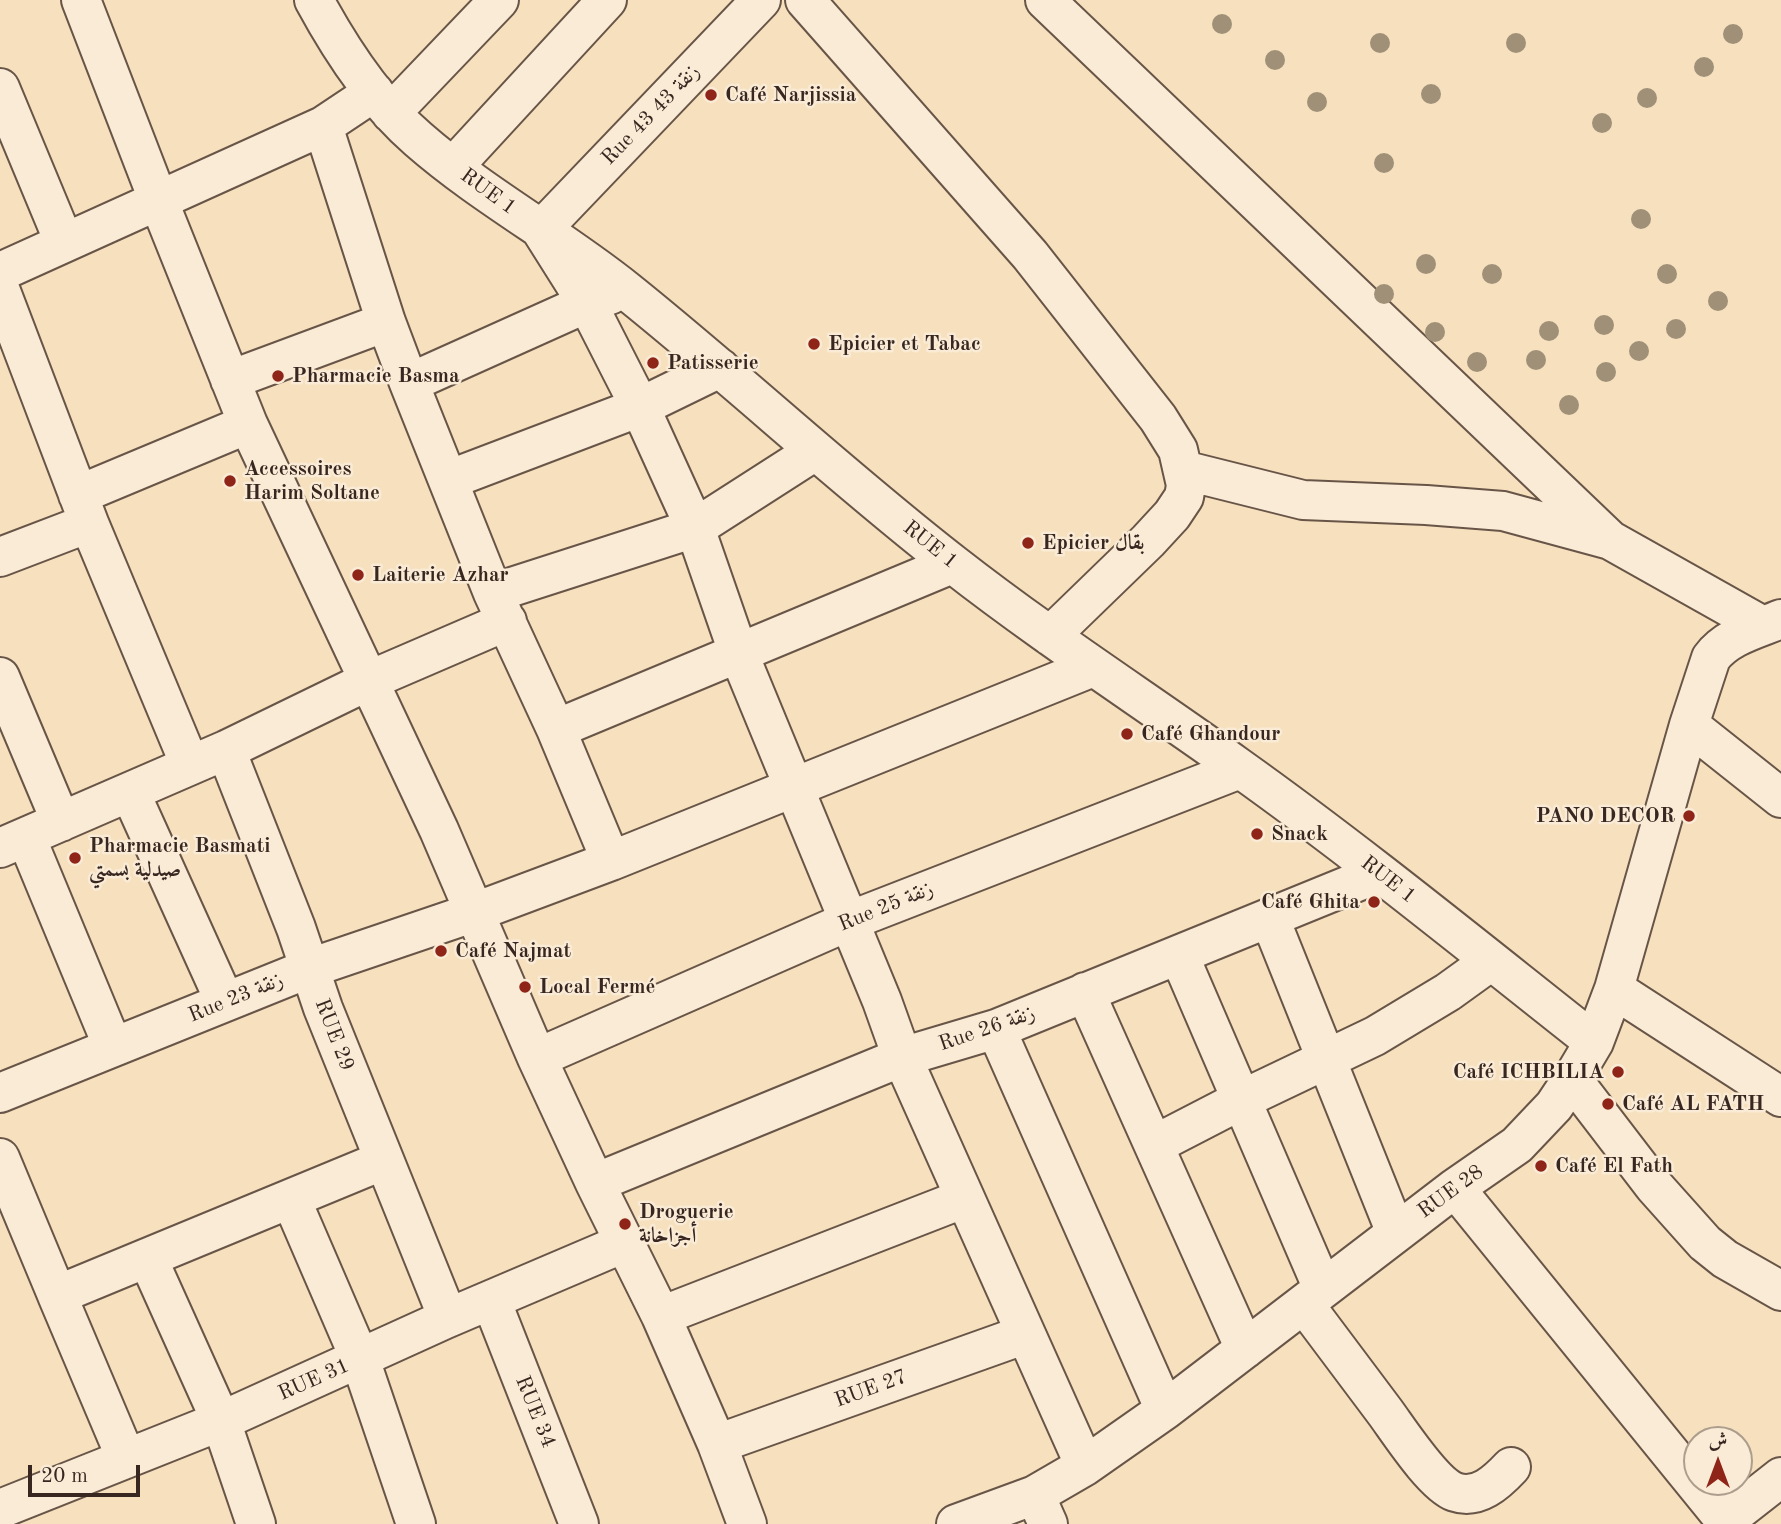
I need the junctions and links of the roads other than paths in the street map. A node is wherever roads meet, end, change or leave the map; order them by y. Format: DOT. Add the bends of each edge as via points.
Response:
graph roads {
  1 [pos="81,0"];
  2 [pos="499,0"];
  3 [pos="607,0"];
  4 [pos="761,0"];
  5 [pos="805,0"];
  6 [pos="1045,0"];
  7 [pos="319,3"];
  8 [pos="0,88"];
  9 [pos="383,103"];
  10 [pos="323,126"];
  11 [pos="453,167"];
  12 [pos="159,202"];
  13 [pos="541,230"];
  14 [pos="64,242"];
  15 [pos="0,272"];
  16 [pos="0,289"];
  17 [pos="625,289"];
  18 [pos="587,303"];
  19 [pos="386,322"];
  20 [pos="720,368"];
  21 [pos="230,380"];
  22 [pos="409,383"];
  23 [pos="640,407"];
  24 [pos="248,424"];
  25 [pos="815,451"];
  26 [pos="1183,470"];
  27 [pos="447,480"];
  28 [pos="84,509"];
  29 [pos="695,528"];
  30 [pos="1610,540"];
  31 [pos="0,557"];
  32 [pos="953,564"];
  33 [pos="500,607"];
  34 [pos="1772,622"];
  35 [pos="1050,636"];
  36 [pos="738,652"];
  37 [pos="1093,667"];
  38 [pos="0,677"];
  39 [pos="370,680"];
  40 [pos="1689,725"];
  41 [pos="556,729"];
  42 [pos="226,750"];
  43 [pos="190,765"];
  44 [pos="1240,769"];
  45 [pos="794,789"];
  46 [pos="130,792"];
  47 [pos="1781,798"];
  48 [pos="61,822"];
  49 [pos="13,842"];
  50 [pos="611,862"];
  51 [pos="1380,873"];
  52 [pos="475,912"];
  53 [pos="1270,919"];
  54 [pos="849,921"];
  55 [pos="1180,955"];
  56 [pos="1491,961"];
  57 [pos="310,968"];
  58 [pos="1614,989"];
  59 [pos="1085,992"];
  60 [pos="225,1002"];
  61 [pos="996,1029"];
  62 [pos="1594,1042"];
  63 [pos="114,1047"];
  64 [pos="902,1057"];
  65 [pos="537,1058"];
  66 [pos="1326,1059"];
  67 [pos="1572,1079"];
  68 [pos="0,1093"];
  69 [pos="1781,1097"];
  70 [pos="1241,1100"];
  71 [pos="1154,1145"];
  72 [pos="0,1158"];
  73 [pos="384,1160"];
  74 [pos="595,1183"];
  75 [pos="1455,1188"];
  76 [pos="965,1198"];
  77 [pos="291,1199"];
  78 [pos="1396,1233"];
  79 [pos="624,1243"];
  80 [pos="148,1259"];
  81 [pos="1781,1291"];
  82 [pos="57,1295"];
  83 [pos="1313,1296"];
  84 [pos="491,1300"];
  85 [pos="661,1316"];
  86 [pos="447,1318"];
  87 [pos="1026,1334"];
  88 [pos="1245,1349"];
  89 [pos="360,1359"];
  90 [pos="1165,1410"];
  91 [pos="221,1421"];
  92 [pos="717,1444"];
  93 [pos="126,1458"];
  94 [pos="1086,1466"];
  95 [pos="1511,1467"];
  96 [pos="1781,1477"];
  97 [pos="0,1509"];
  98 [pos="1042,1509"];
  99 [pos="1726,1522"];
  100 [pos="256,1524"];
  101 [pos="416,1524"];
  102 [pos="579,1524"];
  103 [pos="747,1524"];
  104 [pos="956,1524"];
  1 -- 12 [label="street"];
  2 -- 9 [label="street"];
  3 -- 11 [label="street"];
  4 -- 13 [label="street, Rue 43 زنقة 43"];
  5 -- 26 [label="street" via="1030,255 1158,418 1178,450"];
  6 -- 30 [label="street"];
  7 -- 9 [label="street, RUE 1" via="340,44"];
  8 -- 14 [label="street"];
  9 -- 10 [label="street"];
  9 -- 11 [label="street, RUE 1" via="418,140"];
  10 -- 12 [label="street"];
  10 -- 19 [label="street"];
  11 -- 13 [label="street, RUE 1"];
  12 -- 14 [label="street"];
  12 -- 21 [label="street"];
  13 -- 17 [label="street, RUE 1"];
  13 -- 18 [label="street"];
  14 -- 15 [label="street"];
  16 -- 28 [label="street"];
  17 -- 18 [label="street"];
  17 -- 20 [label="street, RUE 1"];
  18 -- 22 [label="street"];
  18 -- 23 [label="street"];
  19 -- 21 [label="street"];
  19 -- 22 [label="street"];
  20 -- 23 [label="street"];
  20 -- 25 [label="street, RUE 1"];
  21 -- 24 [label="street"];
  22 -- 27 [label="street"];
  23 -- 27 [label="street"];
  23 -- 29 [label="street"];
  24 -- 28 [label="street"];
  24 -- 39 [label="street"];
  25 -- 29 [label="street"];
  25 -- 32 [label="street, RUE 1"];
  26 -- 30 [label="street" via="1303,500 1503,512"];
  26 -- 35 [label="street" via="1184,497 1172,515"];
  27 -- 33 [label="street"];
  28 -- 31 [label="street"];
  28 -- 43 [label="street"];
  29 -- 33 [label="street"];
  29 -- 36 [label="street"];
  30 -- 34 [label="street"];
  32 -- 35 [label="street, RUE 1"];
  32 -- 36 [label="street"];
  33 -- 39 [label="street"];
  33 -- 41 [label="street"];
  34 -- 40 [label="street, RUE 28" via="1718,649 1706,669"];
  35 -- 37 [label="street, RUE 1"];
  36 -- 41 [label="street"];
  36 -- 45 [label="street"];
  37 -- 44 [label="street, RUE 1"];
  37 -- 45 [label="street, Rue 23 زنقة"];
  38 -- 48 [label="street"];
  39 -- 42 [label="street"];
  39 -- 52 [label="street"];
  40 -- 47 [label="street"];
  40 -- 58 [label="street, RUE 28"];
  41 -- 50 [label="street"];
  42 -- 43 [label="street"];
  42 -- 57 [label="street, RUE 29"];
  43 -- 46 [label="street"];
  44 -- 51 [label="street, RUE 1"];
  44 -- 54 [label="street, Rue 25 زنقة"];
  45 -- 50 [label="street, Rue 23 زنقة"];
  45 -- 54 [label="street"];
  46 -- 48 [label="street"];
  46 -- 60 [label="street"];
  48 -- 49 [label="street"];
  49 -- 63 [label="street"];
  50 -- 52 [label="street, Rue 23 زنقة"];
  51 -- 53 [label="street, Rue 26 زنقة"];
  51 -- 56 [label="street, RUE 1"];
  52 -- 57 [label="street, Rue 23 زنقة"];
  52 -- 65 [label="street"];
  53 -- 55 [label="street, Rue 26 زنقة"];
  53 -- 66 [label="street"];
  54 -- 64 [label="street"];
  54 -- 65 [label="street, Rue 25 زنقة"];
  55 -- 59 [label="street, Rue 26 زنقة"];
  55 -- 70 [label="street"];
  56 -- 62 [label="street, RUE 1"];
  56 -- 66 [label="street" via="1415,1014"];
  57 -- 60 [label="street, Rue 23 زنقة"];
  57 -- 73 [label="street, RUE 29"];
  58 -- 62 [label="street, RUE 28"];
  58 -- 69 [label="street"];
  59 -- 61 [label="street, Rue 26 زنقة"];
  59 -- 71 [label="street"];
  60 -- 63 [label="street, Rue 23 زنقة"];
  61 -- 64 [label="street, Rue 26 زنقة"];
  61 -- 90 [label="street"];
  62 -- 67 [label="street, RUE 28"];
  63 -- 68 [label="street, Rue 23 زنقة"];
  64 -- 74 [label="street, Rue 26 زنقة"];
  64 -- 76 [label="street"];
  65 -- 74 [label="street"];
  66 -- 70 [label="street"];
  66 -- 78 [label="street"];
  67 -- 75 [label="street, RUE 28" via="1517,1145"];
  67 -- 81 [label="street" via="1654,1186 1705,1243"];
  70 -- 71 [label="street"];
  70 -- 83 [label="street"];
  71 -- 88 [label="street"];
  72 -- 82 [label="street"];
  73 -- 77 [label="street"];
  73 -- 86 [label="street, RUE 29"];
  74 -- 79 [label="street"];
  75 -- 78 [label="street, RUE 28"];
  75 -- 99 [label="street"];
  76 -- 85 [label="street"];
  76 -- 87 [label="street"];
  77 -- 80 [label="street"];
  77 -- 89 [label="street"];
  78 -- 83 [label="street, RUE 28"];
  79 -- 84 [label="street, RUE 31"];
  79 -- 85 [label="street"];
  80 -- 82 [label="street"];
  80 -- 91 [label="street"];
  82 -- 93 [label="street"];
  83 -- 88 [label="street, RUE 28"];
  83 -- 95 [label="street" via="1418,1456 1449,1488 1462,1493 1484,1490"];
  84 -- 86 [label="street, RUE 31"];
  84 -- 102 [label="street, RUE 34"];
  85 -- 92 [label="street"];
  86 -- 89 [label="street, RUE 31"];
  87 -- 92 [label="street, RUE 27"];
  87 -- 94 [label="street"];
  88 -- 90 [label="street, RUE 28"];
  89 -- 91 [label="street, RUE 31"];
  89 -- 101 [label="street"];
  90 -- 94 [label="street, RUE 28"];
  91 -- 93 [label="street, RUE 31"];
  91 -- 100 [label="street"];
  92 -- 103 [label="street"];
  93 -- 97 [label="street, RUE 31"];
  94 -- 98 [label="street, RUE 28"];
  96 -- 99 [label="street"];
  98 -- 104 [label="street, RUE 28"];
}
